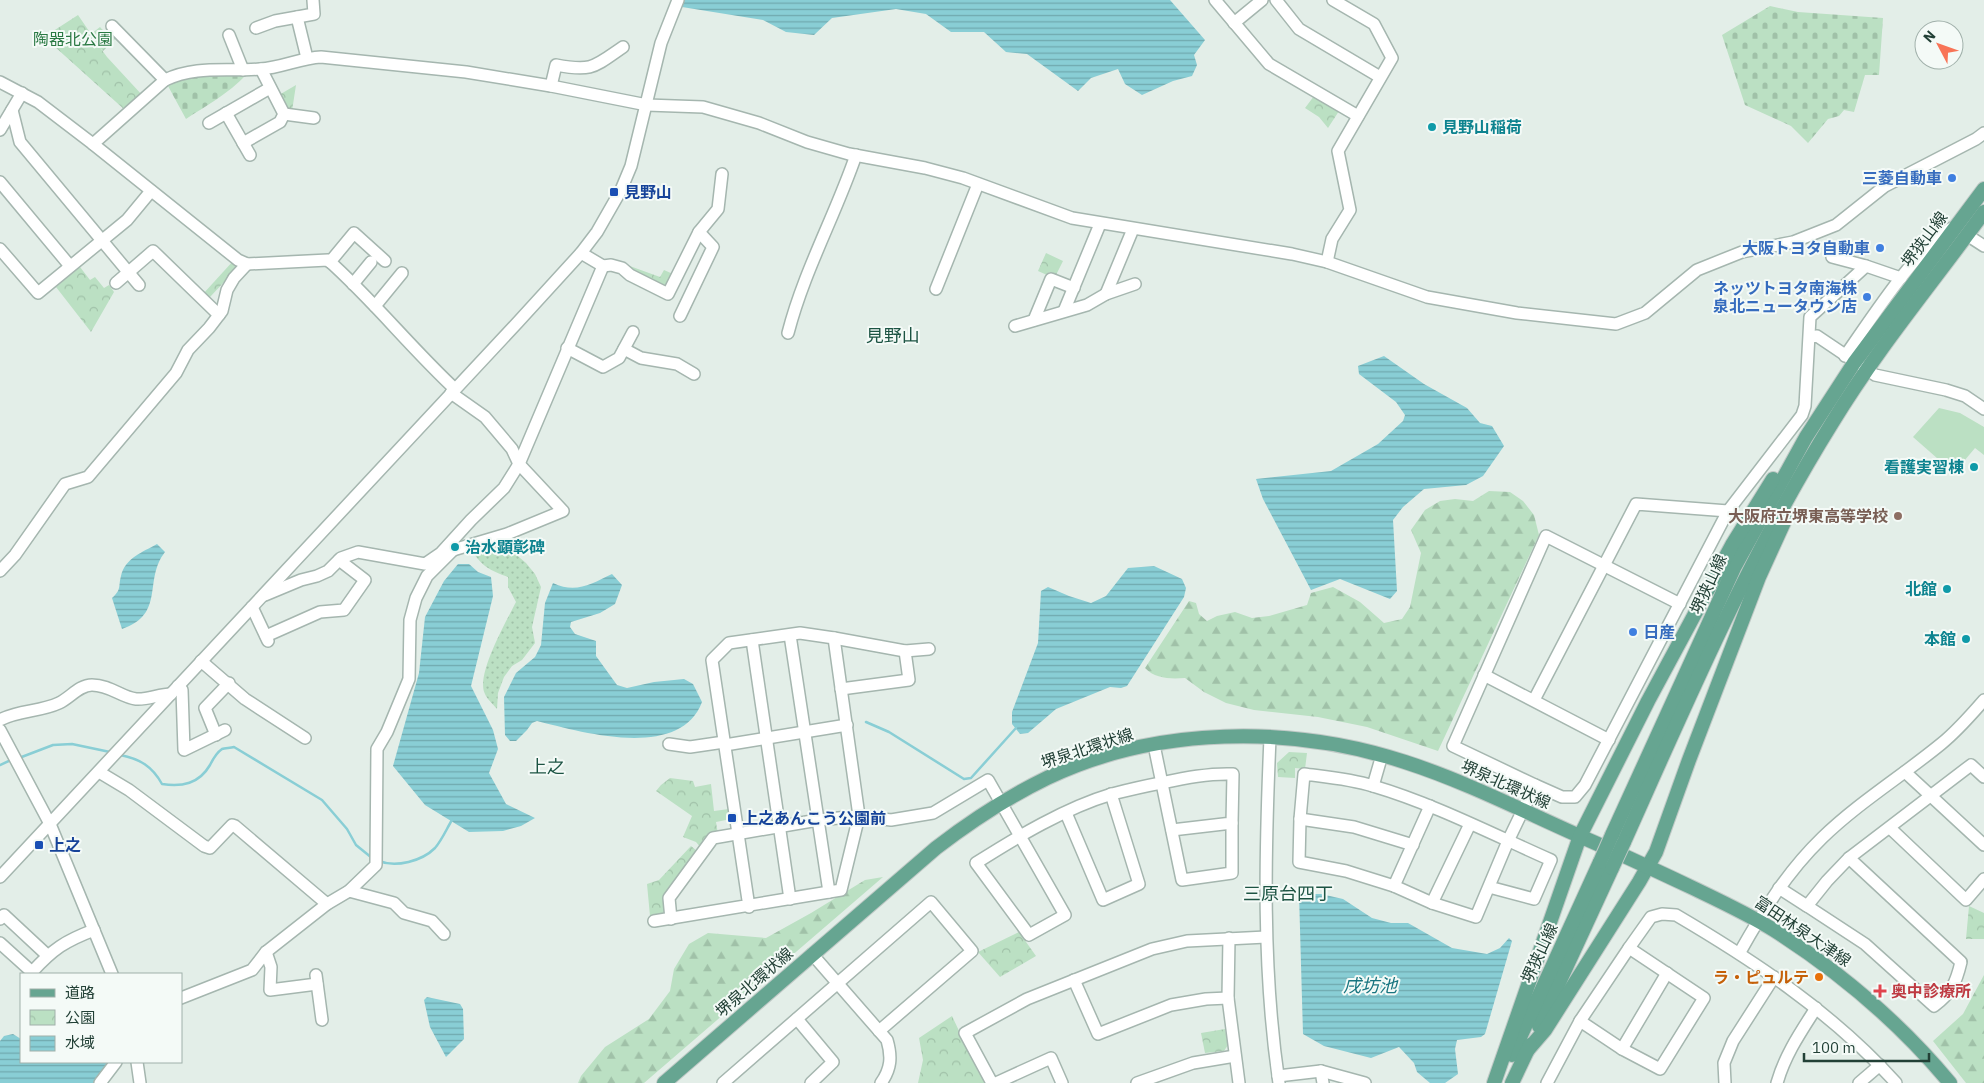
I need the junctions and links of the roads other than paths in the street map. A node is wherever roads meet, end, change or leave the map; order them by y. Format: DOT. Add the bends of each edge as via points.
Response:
graph roads {
  1 [pos="313,0"];
  2 [pos="678,0"];
  3 [pos="1215,0"];
  4 [pos="1262,0"];
  5 [pos="1276,0"];
  6 [pos="1333,0"];
  7 [pos="297,17"];
  8 [pos="1234,23"];
  9 [pos="112,26"];
  10 [pos="256,28"];
  11 [pos="229,35"];
  12 [pos="623,47"];
  13 [pos="307,58"];
  14 [pos="243,70"];
  15 [pos="261,70"];
  16 [pos="1380,77"];
  17 [pos="165,80"];
  18 [pos="0,82"];
  19 [pos="552,86"];
  20 [pos="270,88"];
  21 [pos="22,93"];
  22 [pos="647,105"];
  23 [pos="12,110"];
  24 [pos="226,113"];
  25 [pos="284,114"];
  26 [pos="1358,116"];
  27 [pos="314,118"];
  28 [pos="209,123"];
  29 [pos="0,130"];
  30 [pos="1984,133"];
  31 [pos="243,143"];
  32 [pos="93,144"];
  33 [pos="250,155"];
  34 [pos="856,155"];
  35 [pos="722,174"];
  36 [pos="0,182"];
  37 [pos="978,184"];
  38 [pos="1984,189"];
  39 [pos="151,191"];
  40 [pos="1984,212"];
  41 [pos="1100,224"];
  42 [pos="1955,227"];
  43 [pos="1134,229"];
  44 [pos="699,232"];
  45 [pos="1967,235"];
  46 [pos="102,241"];
  47 [pos="1984,246"];
  48 [pos="0,249"];
  49 [pos="581,253"];
  50 [pos="1832,256"];
  51 [pos="385,261"];
  52 [pos="330,262"];
  53 [pos="371,262"];
  54 [pos="1327,262"];
  55 [pos="246,264"];
  56 [pos="70,266"];
  57 [pos="604,266"];
  58 [pos="1866,266"];
  59 [pos="129,272"];
  60 [pos="402,273"];
  61 [pos="1901,278"];
  62 [pos="116,283"];
  63 [pos="353,284"];
  64 [pos="1135,284"];
  65 [pos="138,285"];
  66 [pos="1074,288"];
  67 [pos="936,289"];
  68 [pos="668,294"];
  69 [pos="1106,294"];
  70 [pos="686,304"];
  71 [pos="376,306"];
  72 [pos="1064,311"];
  73 [pos="219,315"];
  74 [pos="680,316"];
  75 [pos="1034,320"];
  76 [pos="1015,326"];
  77 [pos="633,332"];
  78 [pos="788,333"];
  79 [pos="1810,337"];
  80 [pos="567,348"];
  81 [pos="624,349"];
  82 [pos="1849,359"];
  83 [pos="1866,371"];
  84 [pos="694,374"];
  85 [pos="453,391"];
  86 [pos="1984,409"];
  87 [pos="1806,437"];
  88 [pos="1817,449"];
  89 [pos="518,464"];
  90 [pos="1728,512"];
  91 [pos="451,548"];
  92 [pos="340,560"];
  93 [pos="1603,565"];
  94 [pos="0,571"];
  95 [pos="260,597"];
  96 [pos="1680,604"];
  97 [pos="252,606"];
  98 [pos="790,635"];
  99 [pos="834,638"];
  100 [pos="752,640"];
  101 [pos="929,649"];
  102 [pos="905,651"];
  103 [pos="201,661"];
  104 [pos="1484,675"];
  105 [pos="228,683"];
  106 [pos="174,690"];
  107 [pos="842,690"];
  108 [pos="1534,700"];
  109 [pos="1984,700"];
  110 [pos="0,720"];
  111 [pos="847,725"];
  112 [pos="0,730"];
  113 [pos="805,733"];
  114 [pos="305,738"];
  115 [pos="1270,738"];
  116 [pos="767,739"];
  117 [pos="1609,740"];
  118 [pos="669,744"];
  119 [pos="725,744"];
  120 [pos="1154,745"];
  121 [pos="1382,755"];
  122 [pos="99,772"];
  123 [pos="1905,772"];
  124 [pos="1984,777"];
  125 [pos="1161,783"];
  126 [pos="1535,785"];
  127 [pos="1373,786"];
  128 [pos="1111,794"];
  129 [pos="1931,796"];
  130 [pos="1002,802"];
  131 [pos="1430,806"];
  132 [pos="1522,810"];
  133 [pos="1066,813"];
  134 [pos="859,816"];
  135 [pos="1300,819"];
  136 [pos="818,820"];
  137 [pos="1232,823"];
  138 [pos="50,824"];
  139 [pos="1470,824"];
  140 [pos="780,827"];
  141 [pos="1890,828"];
  142 [pos="1172,830"];
  143 [pos="739,834"];
  144 [pos="1020,835"];
  145 [pos="1580,836"];
  146 [pos="1618,838"];
  147 [pos="1508,841"];
  148 [pos="1413,845"];
  149 [pos="1984,845"];
  150 [pos="1848,858"];
  151 [pos="1606,865"];
  152 [pos="1648,867"];
  153 [pos="0,877"];
  154 [pos="1984,878"];
  155 [pos="1394,886"];
  156 [pos="1489,887"];
  157 [pos="1779,888"];
  158 [pos="349,891"];
  159 [pos="830,892"];
  160 [pos="790,899"];
  161 [pos="1432,903"];
  162 [pos="327,904"];
  163 [pos="1808,906"];
  164 [pos="749,907"];
  165 [pos="0,919"];
  166 [pos="671,919"];
  167 [pos="1758,920"];
  168 [pos="654,921"];
  169 [pos="94,930"];
  170 [pos="444,934"];
  171 [pos="1266,937"];
  172 [pos="1229,938"];
  173 [pos="0,943"];
  174 [pos="1628,948"];
  175 [pos="266,952"];
  176 [pos="1740,952"];
  177 [pos="812,954"];
  178 [pos="47,955"];
  179 [pos="112,973"];
  180 [pos="1667,973"];
  181 [pos="1774,977"];
  182 [pos="1074,980"];
  183 [pos="838,983"];
  184 [pos="182,998"];
  185 [pos="1228,998"];
  186 [pos="1816,1008"];
  187 [pos="322,1020"];
  188 [pos="797,1020"];
  189 [pos="1580,1022"];
  190 [pos="879,1031"];
  191 [pos="1622,1048"];
  192 [pos="1526,1052"];
  193 [pos="1235,1056"];
  194 [pos="115,1063"];
  195 [pos="137,1063"];
  196 [pos="1880,1065"];
  197 [pos="1321,1071"];
  198 [pos="1278,1079"];
  199 [pos="100,1083"];
  200 [pos="140,1083"];
  201 [pos="664,1083"];
  202 [pos="723,1083"];
  203 [pos="811,1083"];
  204 [pos="880,1083"];
  205 [pos="992,1083"];
  206 [pos="996,1083"];
  207 [pos="1062,1083"];
  208 [pos="1137,1083"];
  209 [pos="1239,1083"];
  210 [pos="1322,1083"];
  211 [pos="1365,1083"];
  212 [pos="1494,1083"];
  213 [pos="1499,1083"];
  214 [pos="1512,1083"];
  215 [pos="1548,1083"];
  216 [pos="1725,1083"];
  217 [pos="1776,1083"];
  218 [pos="1859,1083"];
  219 [pos="1896,1083"];
  220 [pos="1950,1083"];
  1 -- 7 [label="street" via="314,14"];
  2 -- 22 [label="street" via="662,43"];
  3 -- 8 [label="street"];
  4 -- 8 [label="street"];
  5 -- 16 [label="street" via="1299,29"];
  6 -- 16 [label="street" via="1374,24 1392,58"];
  7 -- 10 [label="street"];
  7 -- 13 [label="street"];
  8 -- 26 [label="street" via="1269,64"];
  9 -- 17 [label="street"];
  11 -- 14 [label="street"];
  12 -- 19 [label="street" via="594,67 556,65"];
  13 -- 15 [label="street"];
  13 -- 19 [label="street" via="466,72"];
  14 -- 15 [label="street"];
  14 -- 17 [label="street" via="194,70"];
  15 -- 20 [label="street"];
  16 -- 26 [label="street"];
  17 -- 32 [label="street"];
  18 -- 21 [label="street"];
  19 -- 22 [label="street"];
  20 -- 24 [label="street"];
  20 -- 25 [label="street"];
  21 -- 23 [label="street"];
  21 -- 32 [label="street"];
  22 -- 34 [label="street" via="703,106 807,142"];
  22 -- 49 [label="street" via="624,182 597,232"];
  23 -- 29 [label="street"];
  23 -- 46 [label="street" via="20,142"];
  24 -- 28 [label="street"];
  24 -- 31 [label="street"];
  25 -- 27 [label="street"];
  25 -- 31 [label="street" via="280,122"];
  26 -- 54 [label="street" via="1338,151 1350,210 1332,239"];
  30 -- 54 [label="street" via="1885,186 1836,225 1793,242 1742,252 1697,270 1645,313 1616,324 1517,313 1427,298"];
  31 -- 33 [label="street"];
  32 -- 39 [label="street"];
  34 -- 37 [label="street" via="924,168"];
  34 -- 78 [label="street" via="796,300"];
  35 -- 44 [label="street" via="718,209"];
  36 -- 56 [label="street"];
  37 -- 41 [label="street" via="1072,218"];
  37 -- 67 [label="street"];
  38 -- 42 [label="main road, 堺狭山線"];
  39 -- 46 [label="street" via="127,220"];
  39 -- 55 [label="street"];
  40 -- 45 [label="main road, 堺狭山線"];
  41 -- 43 [label="street"];
  41 -- 66 [label="street"];
  42 -- 61 [label="street" via="1945,231"];
  42 -- 82 [label="main road, 堺狭山線"];
  43 -- 54 [label="street"];
  43 -- 69 [label="street"];
  44 -- 68 [label="street"];
  44 -- 70 [label="street" via="713,247"];
  45 -- 47 [label="street"];
  45 -- 83 [label="main road, 堺狭山線"];
  46 -- 56 [label="street"];
  46 -- 59 [label="street"];
  48 -- 56 [label="street" via="38,293"];
  49 -- 57 [label="street"];
  49 -- 85 [label="street"];
  50 -- 58 [label="street"];
  51 -- 52 [label="street" via="354,233"];
  52 -- 55 [label="street"];
  52 -- 63 [label="street"];
  53 -- 63 [label="street"];
  55 -- 73 [label="street" via="227,290"];
  57 -- 68 [label="street" via="622,268"];
  57 -- 80 [label="street"];
  58 -- 61 [label="street"];
  58 -- 79 [label="street" via="1810,317"];
  59 -- 62 [label="street"];
  59 -- 65 [label="street"];
  59 -- 73 [label="street" via="154,251"];
  60 -- 71 [label="street"];
  61 -- 82 [label="street"];
  63 -- 71 [label="street"];
  64 -- 69 [label="street"];
  66 -- 72 [label="street"];
  66 -- 75 [label="street" via="1051,279"];
  68 -- 70 [label="street"];
  69 -- 72 [label="street" via="1087,305"];
  70 -- 74 [label="street"];
  71 -- 85 [label="street"];
  72 -- 75 [label="street"];
  73 -- 94 [label="street" via="188,350 176,373 88,477 66,484"];
  75 -- 76 [label="street"];
  77 -- 81 [label="street"];
  79 -- 82 [label="street" via="1817,336"];
  79 -- 90 [label="street" via="1802,415"];
  80 -- 81 [label="street" via="603,367 619,358"];
  80 -- 89 [label="street"];
  81 -- 84 [label="street" via="641,358 677,364"];
  82 -- 83 [label="street"];
  82 -- 87 [label="main road, 堺狭山線"];
  83 -- 86 [label="street" via="1965,396"];
  83 -- 88 [label="main road, 堺狭山線"];
  85 -- 89 [label="street" via="485,417 512,449"];
  85 -- 95 [label="street"];
  87 -- 145 [label="main road" via="1783,462 1732,546"];
  87 -- 146 [label="main road, 堺狭山線" via="1734,568"];
  88 -- 146 [label="main road, 堺狭山線" via="1736,595"];
  88 -- 152 [label="main road" via="1759,577"];
  89 -- 91 [label="street" via="504,488 471,520"];
  89 -- 91 [label="street" via="564,511 507,534"];
  90 -- 93 [label="street" via="1636,504"];
  90 -- 96 [label="street"];
  91 -- 92 [label="street" via="425,564 358,552"];
  91 -- 158 [label="street" via="427,576 416,598 410,620 409,679 377,749 376,865"];
  92 -- 95 [label="street" via="328,571"];
  92 -- 97 [label="street" via="365,580 344,610 320,612 267,639"];
  93 -- 96 [label="street"];
  93 -- 104 [label="street" via="1546,536"];
  93 -- 108 [label="street"];
  95 -- 97 [label="street"];
  96 -- 117 [label="street"];
  97 -- 103 [label="street"];
  98 -- 99 [label="street" via="800,633"];
  98 -- 100 [label="street"];
  98 -- 113 [label="street"];
  99 -- 102 [label="street"];
  99 -- 107 [label="street"];
  100 -- 116 [label="street"];
  100 -- 119 [label="street" via="729,643 712,660"];
  101 -- 102 [label="street"];
  102 -- 107 [label="street" via="908,680"];
  103 -- 105 [label="street"];
  103 -- 106 [label="street"];
  104 -- 108 [label="street"];
  104 -- 126 [label="street" via="1453,746"];
  105 -- 106 [label="street" via="204,708 220,733 184,750 182,690"];
  105 -- 114 [label="street" via="246,699"];
  106 -- 110 [label="street" via="137,699 104,686 90,685 58,704"];
  106 -- 122 [label="street"];
  107 -- 111 [label="street"];
  108 -- 117 [label="street"];
  109 -- 123 [label="street" via="1942,743"];
  111 -- 113 [label="street"];
  111 -- 134 [label="street"];
  112 -- 138 [label="street"];
  113 -- 116 [label="street"];
  113 -- 136 [label="street"];
  115 -- 120 [label="main road, 堺泉北環状線" via="1208,738"];
  115 -- 121 [label="main road, 堺泉北環状線" via="1314,741"];
  115 -- 171 [label="street"];
  116 -- 119 [label="street"];
  116 -- 140 [label="street"];
  117 -- 126 [label="street" via="1575,797 1562,797"];
  118 -- 119 [label="street" via="690,747"];
  119 -- 143 [label="street"];
  120 -- 125 [label="street"];
  120 -- 130 [label="main road, 堺泉北環状線" via="1076,766"];
  121 -- 127 [label="street"];
  121 -- 132 [label="main road, 堺泉北環状線" via="1445,776"];
  122 -- 138 [label="street"];
  122 -- 162 [label="street" via="129,790 204,846 210,848 235,826"];
  123 -- 129 [label="street"];
  123 -- 157 [label="street" via="1839,823"];
  124 -- 129 [label="street" via="1971,765"];
  125 -- 128 [label="street"];
  125 -- 137 [label="street" via="1233,774"];
  125 -- 142 [label="street"];
  126 -- 132 [label="street"];
  127 -- 131 [label="street"];
  127 -- 135 [label="street" via="1304,774"];
  128 -- 133 [label="street"];
  128 -- 133 [label="street" via="1139,884 1103,900"];
  129 -- 141 [label="street"];
  129 -- 149 [label="street"];
  130 -- 134 [label="street" via="988,780 933,813 891,820"];
  130 -- 144 [label="street"];
  130 -- 177 [label="main road, 堺泉北環状線" via="936,848"];
  131 -- 139 [label="street"];
  131 -- 148 [label="street"];
  132 -- 145 [label="main road, 堺泉北環状線"];
  132 -- 147 [label="street"];
  133 -- 144 [label="street"];
  134 -- 136 [label="street"];
  134 -- 159 [label="street" via="841,890"];
  135 -- 148 [label="street" via="1354,827"];
  135 -- 155 [label="street" via="1300,862 1346,871"];
  136 -- 140 [label="street"];
  136 -- 159 [label="street"];
  137 -- 142 [label="street"];
  137 -- 142 [label="street" via="1232,873 1182,880"];
  138 -- 153 [label="street"];
  138 -- 169 [label="street"];
  139 -- 147 [label="street"];
  139 -- 161 [label="street"];
  140 -- 143 [label="street"];
  140 -- 160 [label="street"];
  141 -- 150 [label="street"];
  141 -- 154 [label="street" via="1966,900"];
  143 -- 164 [label="street"];
  143 -- 166 [label="street" via="713,838 668,898"];
  144 -- 144 [label="street" via="976,863 1029,935 1065,915"];
  145 -- 152 [label="main road, 富田林泉大津線"];
  145 -- 212 [label="main road"];
  146 -- 151 [label="main road, 堺狭山線, bridge"];
  147 -- 156 [label="street"];
  147 -- 156 [label="street" via="1550,860 1534,899"];
  148 -- 155 [label="street"];
  150 -- 163 [label="street"];
  150 -- 163 [label="street" via="1961,962 1957,981 1947,996 1934,1006 1865,944"];
  151 -- 192 [label="main road, 堺狭山線"];
  151 -- 213 [label="main road, 堺狭山線"];
  152 -- 167 [label="main road, 富田林泉大津線"];
  152 -- 192 [label="main road" via="1545,1030"];
  155 -- 161 [label="street"];
  156 -- 161 [label="street" via="1476,917"];
  157 -- 163 [label="street"];
  157 -- 167 [label="street"];
  158 -- 162 [label="street"];
  158 -- 170 [label="street" via="394,903 404,913 432,922"];
  159 -- 160 [label="street"];
  160 -- 164 [label="street"];
  162 -- 175 [label="street"];
  164 -- 166 [label="street"];
  165 -- 178 [label="street" via="4,915"];
  166 -- 168 [label="street"];
  167 -- 176 [label="street"];
  167 -- 220 [label="main road, 富田林泉大津線" via="1810,955 1878,1009"];
  169 -- 178 [label="street" via="66,941"];
  169 -- 179 [label="street"];
  171 -- 172 [label="street"];
  171 -- 198 [label="street"];
  172 -- 182 [label="street" via="1188,941 1152,949"];
  172 -- 185 [label="street"];
  173 -- 178 [label="street" via="32,972"];
  174 -- 176 [label="street" via="1651,918 1668,913"];
  174 -- 180 [label="street"];
  174 -- 189 [label="street"];
  175 -- 184 [label="street" via="252,970"];
  175 -- 187 [label="street" via="271,967 270,990 317,979"];
  176 -- 181 [label="street"];
  177 -- 183 [label="street"];
  177 -- 201 [label="main road, 堺泉北環状線"];
  180 -- 191 [label="street"];
  180 -- 191 [label="street" via="1704,998 1660,1070"];
  181 -- 186 [label="street"];
  181 -- 216 [label="street" via="1733,1041 1724,1063"];
  182 -- 185 [label="street" via="1098,1034 1172,1005"];
  182 -- 205 [label="street" via="1027,999 965,1033"];
  183 -- 188 [label="street"];
  183 -- 190 [label="street"];
  183 -- 190 [label="street" via="931,902 972,951"];
  185 -- 193 [label="street"];
  186 -- 196 [label="street"];
  186 -- 217 [label="street" via="1792,1044"];
  188 -- 202 [label="street"];
  188 -- 203 [label="street" via="833,1062"];
  189 -- 191 [label="street"];
  189 -- 215 [label="street"];
  190 -- 204 [label="street" via="891,1053 887,1075"];
  192 -- 214 [label="main road, 堺狭山線"];
  193 -- 208 [label="street" via="1193,1063"];
  193 -- 209 [label="street"];
  194 -- 199 [label="street"];
  195 -- 200 [label="street"];
  196 -- 218 [label="street"];
  196 -- 219 [label="street"];
  197 -- 198 [label="street"];
  197 -- 210 [label="street"];
  197 -- 211 [label="street"];
  206 -- 207 [label="street" via="1051,1058"];
}
